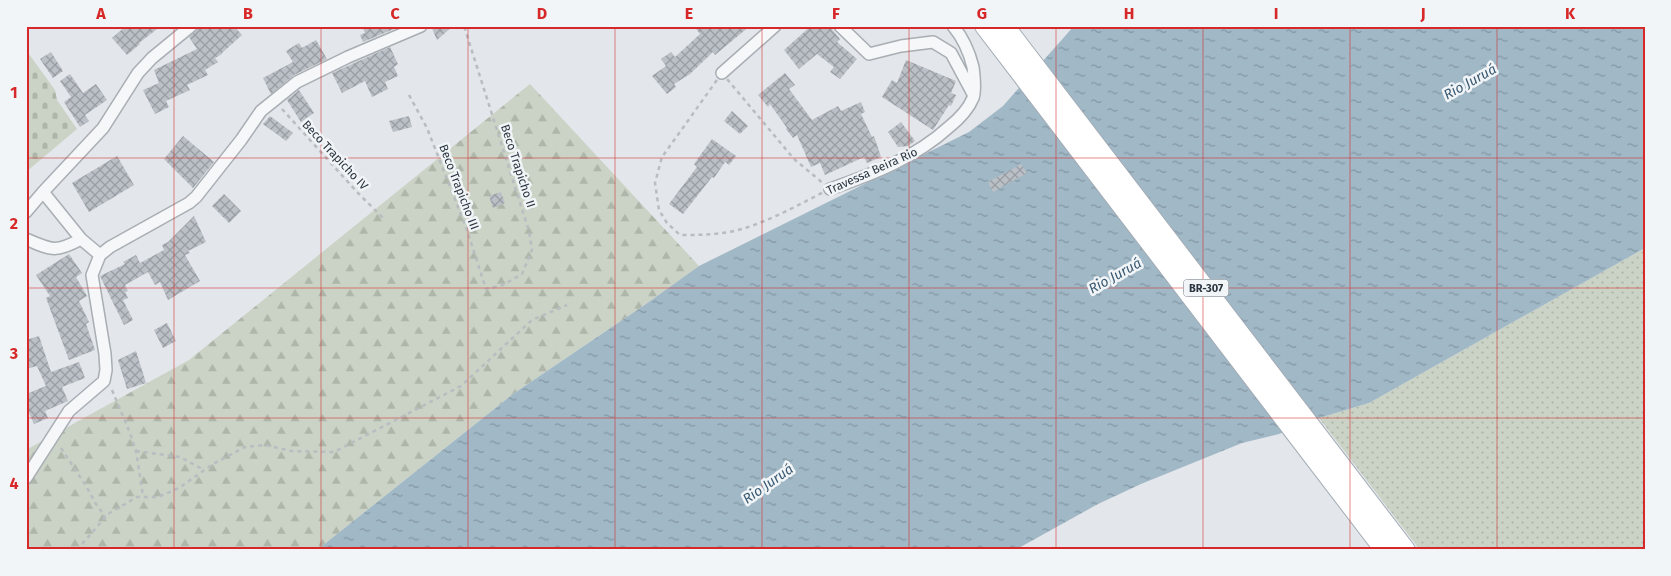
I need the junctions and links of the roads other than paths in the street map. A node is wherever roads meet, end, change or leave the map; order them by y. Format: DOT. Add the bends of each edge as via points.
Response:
graph roads {
  1 [pos="191,26"];
  2 [pos="421,26"];
  3 [pos="775,26"];
  4 [pos="840,26"];
  5 [pos="953,26"];
  6 [pos="984,26"];
  7 [pos="1005,26"];
  8 [pos="722,73"];
  9 [pos="974,96"];
  10 [pos="830,189"];
  11 [pos="42,192"];
  12 [pos="26,212"];
  13 [pos="26,238"];
  14 [pos="81,239"];
  15 [pos="100,255"];
  16 [pos="26,478"];
  17 [pos="1384,550"];
  18 [pos="1406,550"];
  1 -- 11 [label="street" via="138,73 103,128"];
  2 -- 15 [label="street" via="297,82 261,111 189,204"];
  3 -- 8 [label="street"];
  4 -- 9 [label="street" via="869,54 933,42 951,53"];
  5 -- 9 [label="street" via="969,50"];
  6 -- 17 [label="main road, BR-307"];
  7 -- 18 [label="main road, BR-307"];
  9 -- 10 [label="street, Travessa Beira Rio" via="962,115 932,142 906,158"];
  11 -- 12 [label="street"];
  11 -- 14 [label="street"];
  13 -- 14 [label="street" via="50,248 65,248"];
  14 -- 15 [label="street"];
  15 -- 16 [label="street" via="92,275 103,336 104,381 69,411"];
}
